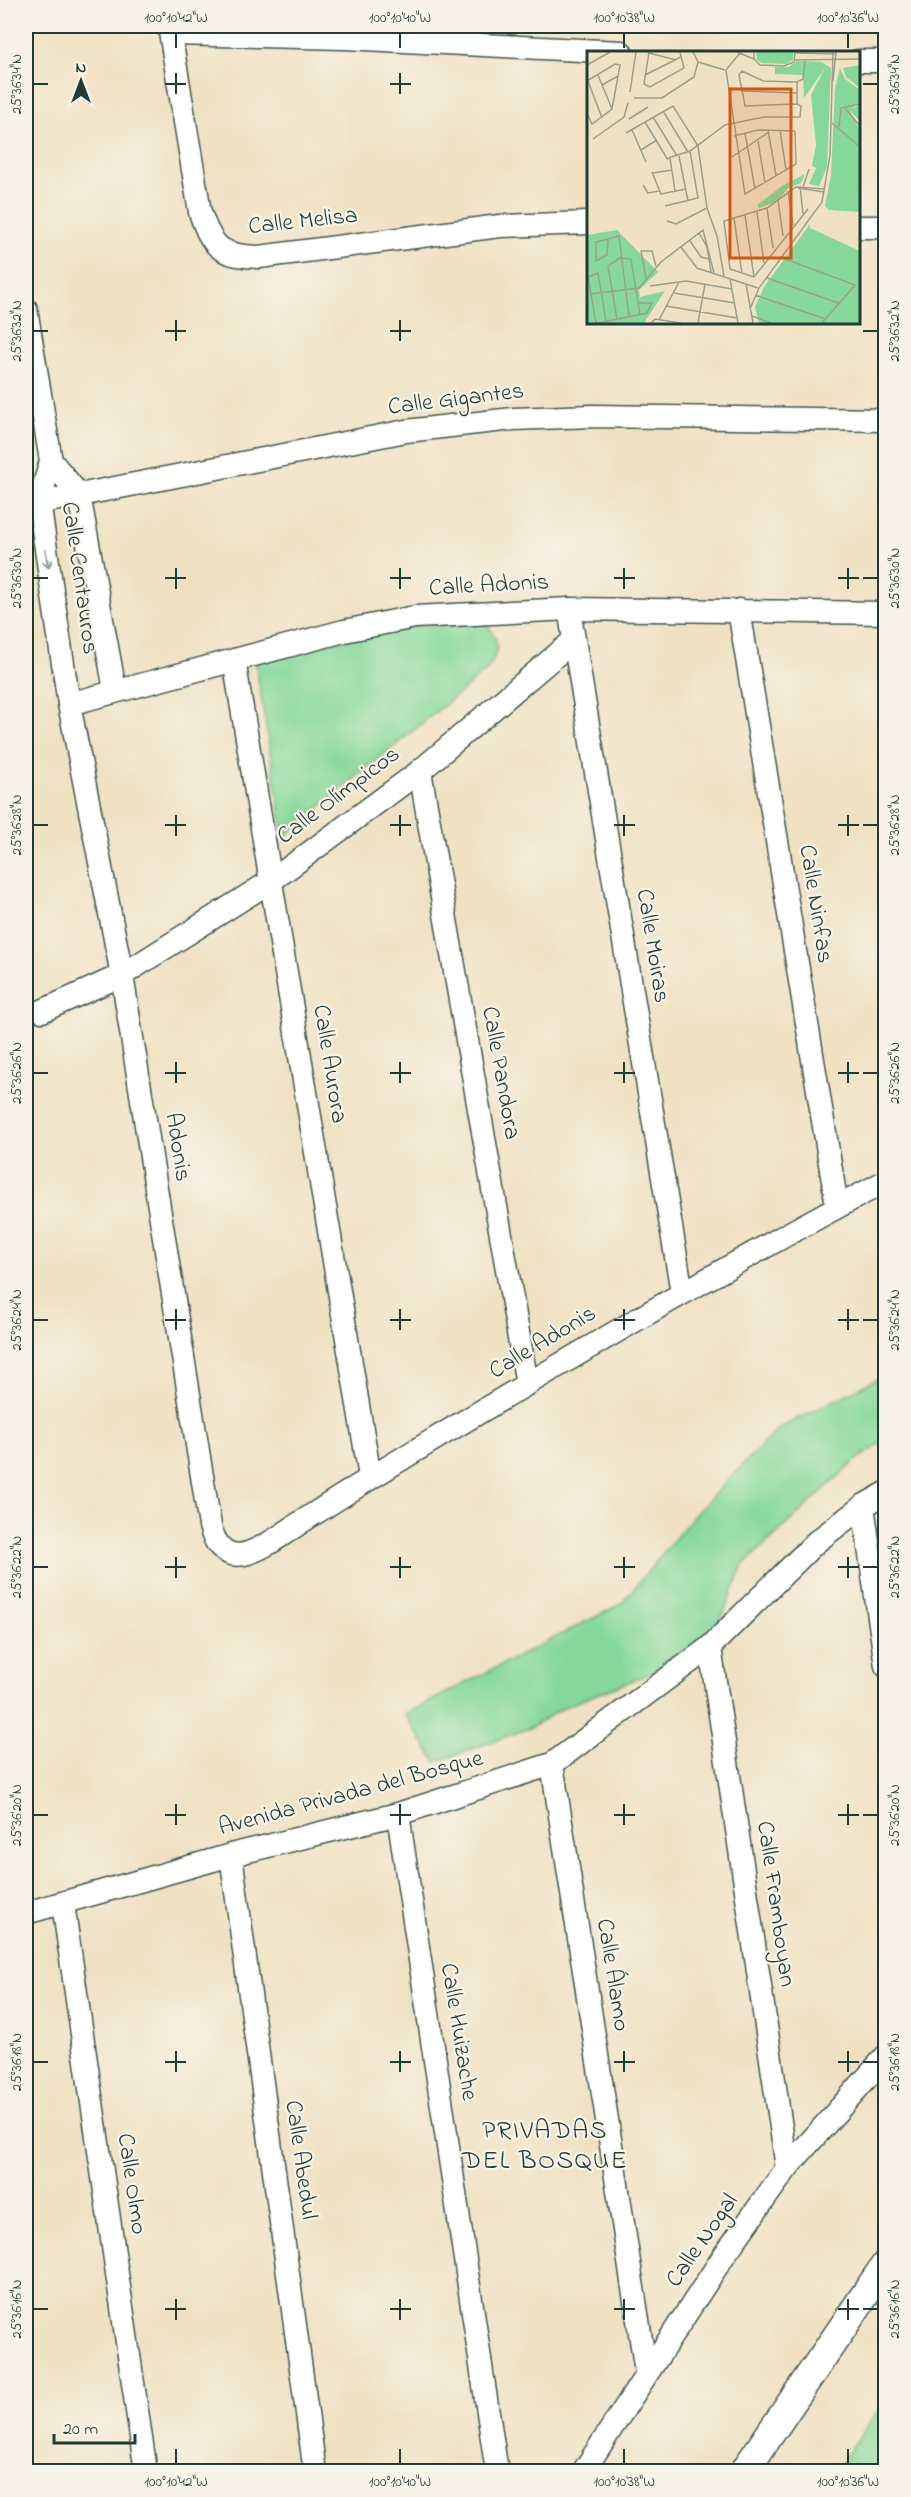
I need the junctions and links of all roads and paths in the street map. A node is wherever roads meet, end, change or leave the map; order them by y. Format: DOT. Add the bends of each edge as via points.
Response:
graph roads {
  1 [pos="366,26"];
  2 [pos="170,30"];
  3 [pos="336,34"];
  4 [pos="440,35"];
  5 [pos="610,51"];
  6 [pos="860,61"];
  7 [pos="885,61"];
  8 [pos="587,223"];
  9 [pos="860,227"];
  10 [pos="885,227"];
  11 [pos="26,309"];
  12 [pos="885,420"];
  13 [pos="51,461"];
  14 [pos="80,495"];
  15 [pos="32,504"];
  16 [pos="569,609"];
  17 [pos="738,610"];
  18 [pos="885,613"];
  19 [pos="574,640"];
  20 [pos="234,660"];
  21 [pos="115,690"];
  22 [pos="69,704"];
  23 [pos="420,771"];
  24 [pos="271,881"];
  25 [pos="122,975"];
  26 [pos="42,1011"];
  27 [pos="885,1181"];
  28 [pos="837,1206"];
  29 [pos="682,1293"];
  30 [pos="527,1384"];
  31 [pos="370,1477"];
  32 [pos="885,1493"];
  33 [pos="863,1506"];
  34 [pos="232,1555"];
  35 [pos="710,1647"];
  36 [pos="885,1666"];
  37 [pos="552,1764"];
  38 [pos="398,1814"];
  39 [pos="231,1855"];
  40 [pos="63,1904"];
  41 [pos="26,1914"];
  42 [pos="885,2056"];
  43 [pos="787,2168"];
  44 [pos="885,2264"];
  45 [pos="646,2372"];
  46 [pos="146,2472"];
  47 [pos="315,2472"];
  48 [pos="497,2472"];
  49 [pos="583,2472"];
  50 [pos="744,2472"];
  1 -- 3 [label="street"];
  2 -- 3 [label="street"];
  2 -- 8 [label="street, Calle Melisa" via="200,212 212,241 224,252 260,256 500,226"];
  3 -- 4 [label="street"];
  4 -- 5 [label="street"];
  6 -- 7 [label="street"];
  9 -- 10 [label="street"];
  11 -- 13 [label="street, Calle Centauros"];
  12 -- 14 [label="street, Calle Gigantes" via="592,416 513,419 406,432"];
  13 -- 14 [label="street, Calle Centauros"];
  13 -- 15 [label="street, Calle Centauros"];
  14 -- 15 [label="street, Calle Gigantes"];
  14 -- 21 [label="street, Calle Centauros"];
  15 -- 22 [label="street, Calle Centauros, one-way"];
  16 -- 17 [label="street, Calle Adonis"];
  16 -- 19 [label="street, Calle Moiras"];
  16 -- 20 [label="street, Calle Adonis" via="415,617"];
  17 -- 18 [label="street, Calle Adonis"];
  17 -- 28 [label="street, Calle Ninfas"];
  19 -- 23 [label="street, Calle Olímpicos"];
  19 -- 29 [label="street, Calle Moiras"];
  20 -- 21 [label="street, Calle Adonis"];
  20 -- 24 [label="street, Calle Aurora"];
  21 -- 22 [label="street, Calle Adonis"];
  22 -- 25 [label="street, Adonis"];
  23 -- 24 [label="street, Calle Olímpicos"];
  23 -- 30 [label="street, Calle Pandora"];
  24 -- 25 [label="street, Calle Olímpicos"];
  24 -- 31 [label="street, Calle Aurora"];
  25 -- 26 [label="street, Calle Olímpicos"];
  25 -- 34 [label="street, Adonis" via="210,1526 214,1542"];
  27 -- 28 [label="street, Calle Adonis"];
  28 -- 29 [label="street, Calle Adonis"];
  29 -- 30 [label="street, Calle Adonis"];
  30 -- 31 [label="street, Calle Adonis"];
  31 -- 34 [label="street, Calle Adonis" via="262,1546"];
  32 -- 33 [label="street, Avenida Privada del Bosque"];
  33 -- 35 [label="street, Avenida Privada del Bosque" via="816,1542"];
  33 -- 36 [label="street"];
  35 -- 37 [label="street, Avenida Privada del Bosque"];
  35 -- 43 [label="street, Calle Framboyan"];
  37 -- 38 [label="street, Avenida Privada del Bosque"];
  37 -- 45 [label="street, Calle Álamo"];
  38 -- 39 [label="street, Avenida Privada del Bosque"];
  38 -- 48 [label="street, Calle Huizache"];
  39 -- 40 [label="street, Avenida Privada del Bosque"];
  39 -- 47 [label="street, Calle Abedul"];
  40 -- 41 [label="street, Avenida Privada del Bosque"];
  40 -- 46 [label="street, Calle Olmo"];
  42 -- 43 [label="street, Calle Nogal"];
  43 -- 45 [label="street, Calle Nogal"];
  44 -- 50 [label="street"];
  45 -- 49 [label="street, Calle Nogal"];
}
